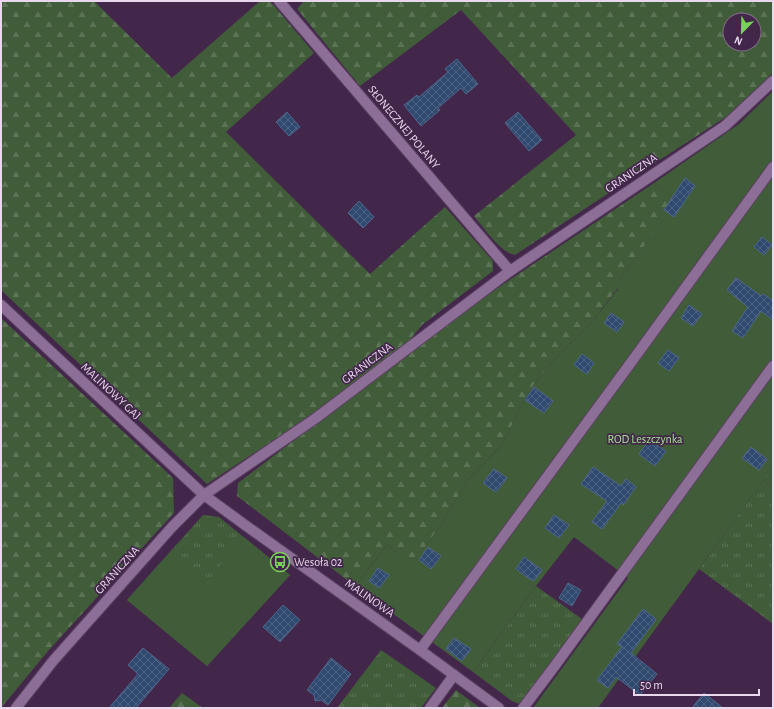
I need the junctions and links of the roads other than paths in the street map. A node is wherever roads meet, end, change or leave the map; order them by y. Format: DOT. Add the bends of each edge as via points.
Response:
graph roads {
  1 [pos="280,1"];
  2 [pos="773,81"];
  3 [pos="773,166"];
  4 [pos="510,271"];
  5 [pos="1,305"];
  6 [pos="773,366"];
  7 [pos="204,496"];
  8 [pos="420,650"];
  9 [pos="454,675"];
  10 [pos="16,708"];
  11 [pos="430,708"];
  12 [pos="499,708"];
  13 [pos="523,708"];
  1 -- 4 [label="street, SŁONECZNEJ POLANY"];
  2 -- 4 [label="street, GRANICZNA" via="725,126"];
  3 -- 8 [label="street"];
  4 -- 7 [label="street, GRANICZNA" via="316,418"];
  5 -- 7 [label="street, MALINOWY GAJ"];
  6 -- 13 [label="street"];
  7 -- 8 [label="street, MALINOWA"];
  7 -- 10 [label="street, GRANICZNA" via="172,527 69,643"];
  8 -- 9 [label="street, MALINOWA"];
  9 -- 11 [label="street"];
  9 -- 12 [label="street, MALINOWA"];
}
